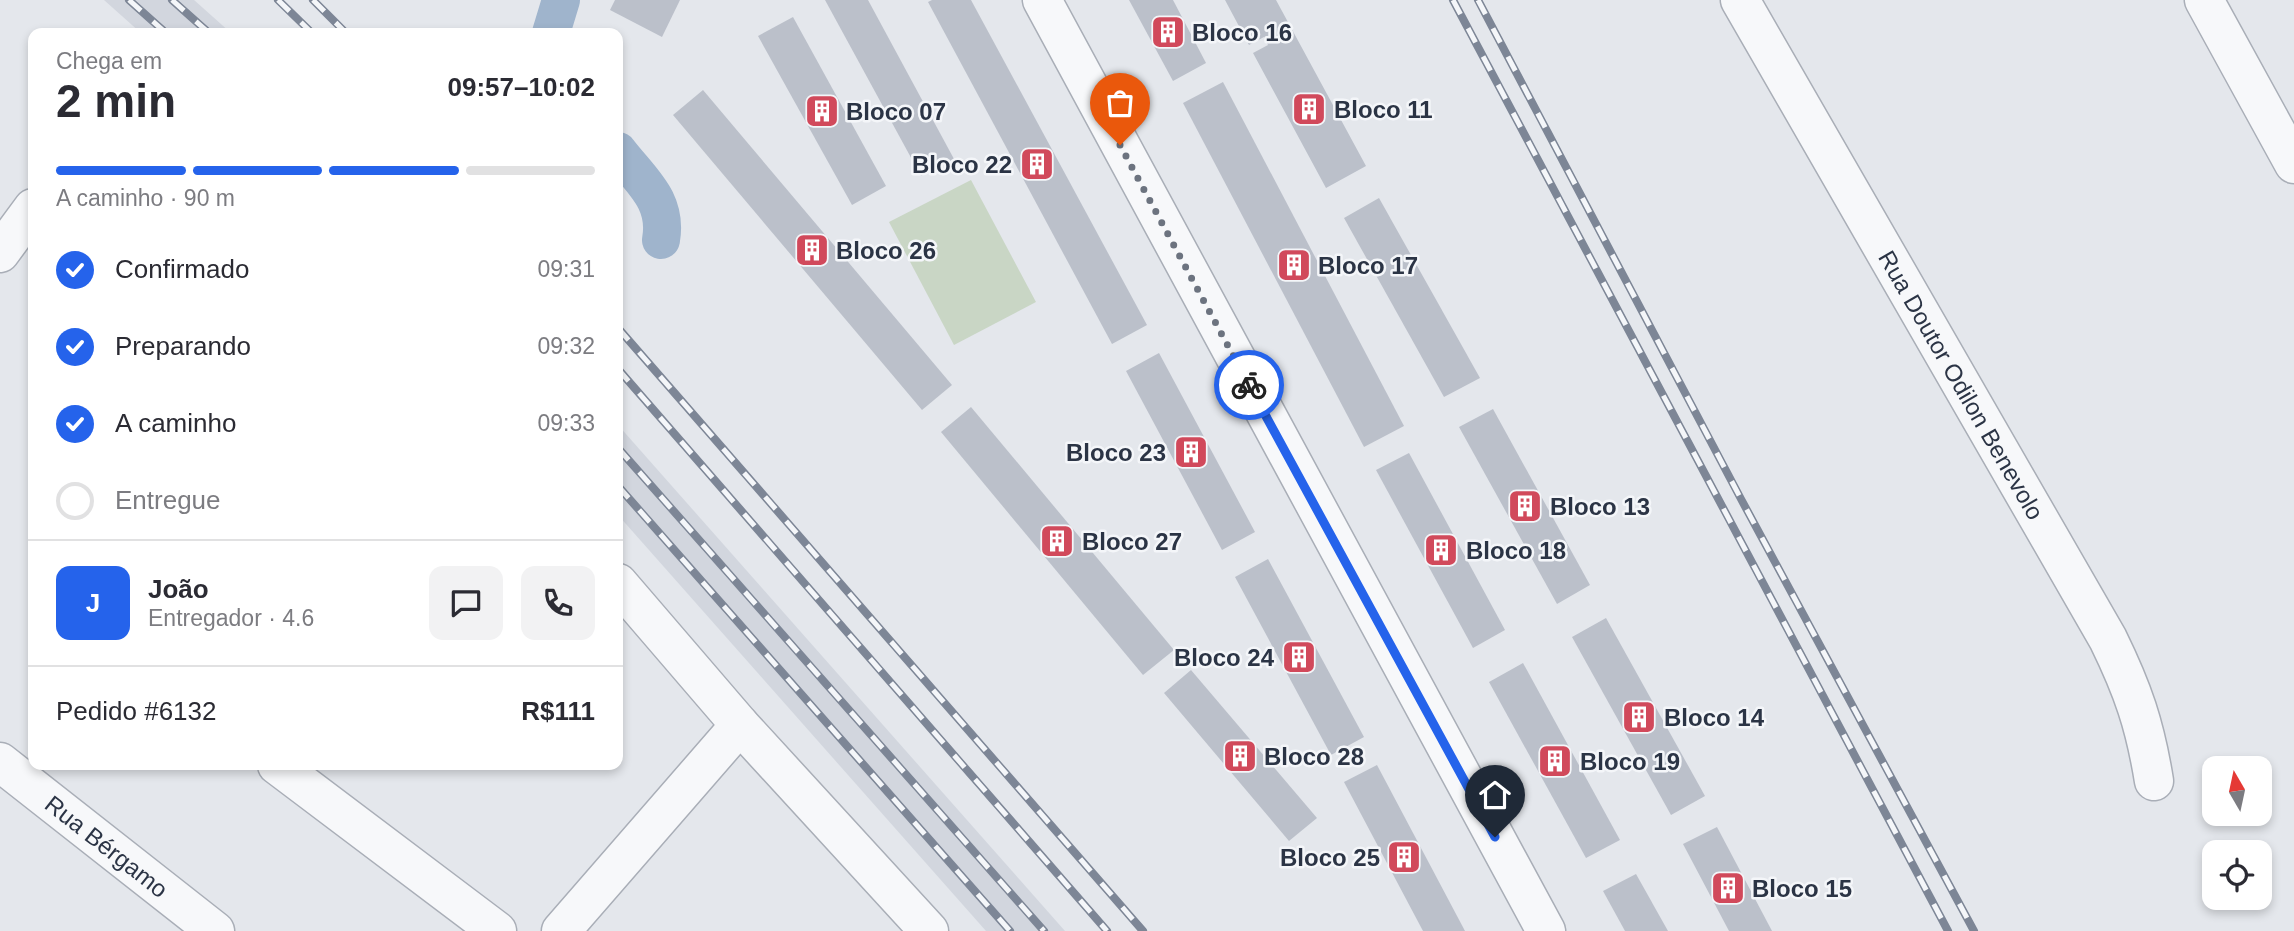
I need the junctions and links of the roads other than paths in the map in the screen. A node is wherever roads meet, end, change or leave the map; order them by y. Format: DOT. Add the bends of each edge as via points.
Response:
graph roads {
  1 [pos="1042,0"];
  2 [pos="1740,0"];
  3 [pos="2204,0"];
  4 [pos="2294,164"];
  5 [pos="28,215"];
  6 [pos="0,253"];
  7 [pos="623,589"];
  8 [pos="740,725"];
  9 [pos="0,762"];
  10 [pos="284,770"];
  11 [pos="2154,781"];
  12 [pos="195,925"];
  13 [pos="497,931"];
  14 [pos="561,931"];
  15 [pos="929,931"];
  16 [pos="1546,931"];
  1 -- 16 [label="street"];
  2 -- 11 [label="street, Rua Doutor Odilon Benevolo" via="2108,639 2144,724"];
  3 -- 4 [label="street"];
  5 -- 6 [label="street"];
  7 -- 8 [label="street"];
  8 -- 14 [label="street"];
  8 -- 15 [label="street"];
  9 -- 12 [label="street, Rua Bérgamo"];
  10 -- 13 [label="street"];
}
